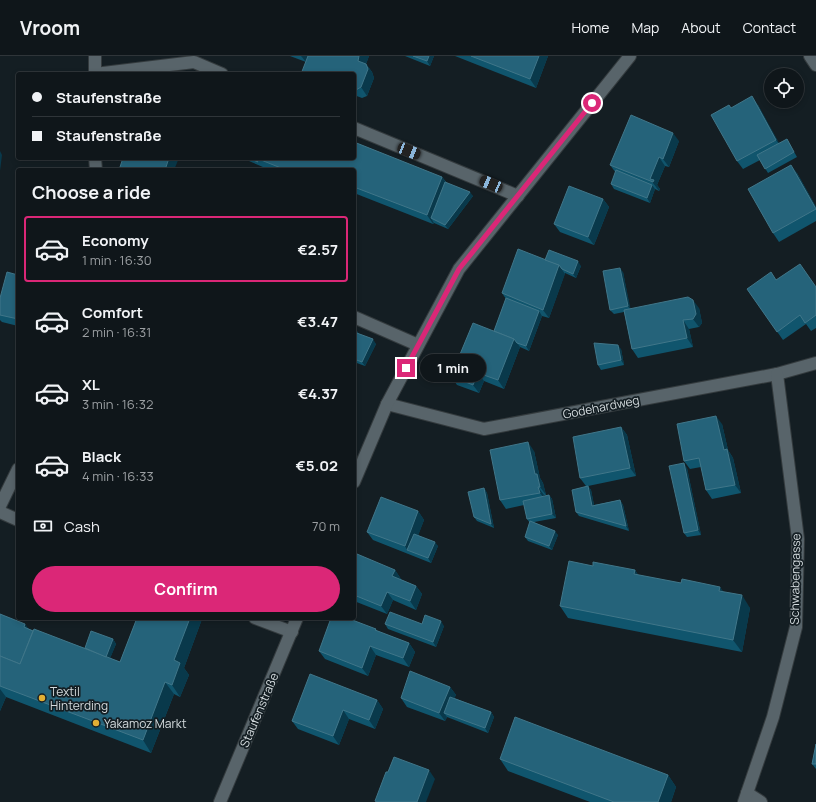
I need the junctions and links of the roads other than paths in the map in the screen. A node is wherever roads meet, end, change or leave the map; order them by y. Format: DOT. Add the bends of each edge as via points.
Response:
graph roads {
  1 [pos="95,56"];
  2 [pos="630,56"];
  3 [pos="810,56"];
  4 [pos="816,65"];
  5 [pos="94,72"];
  6 [pos="111,72"];
  7 [pos="217,72"];
  8 [pos="356,129"];
  9 [pos="518,196"];
  10 [pos="356,318"];
  11 [pos="418,345"];
  12 [pos="816,363"];
  13 [pos="777,374"];
  14 [pos="387,404"];
  15 [pos="16,473"];
  16 [pos="356,476"];
  17 [pos="0,506"];
  18 [pos="0,512"];
  19 [pos="16,519"];
  20 [pos="260,620"];
  21 [pos="296,620"];
  22 [pos="292,632"];
  23 [pos="746,798"];
  24 [pos="220,802"];
  25 [pos="761,802"];
  1 -- 5 [label="street"];
  2 -- 9 [label="street"];
  3 -- 4 [label="street"];
  6 -- 7 [label="street" via="194,62"];
  8 -- 9 [label="street"];
  9 -- 11 [label="street" via="459,269"];
  10 -- 11 [label="street"];
  11 -- 14 [label="street"];
  12 -- 13 [label="street, Godehardweg"];
  13 -- 14 [label="street, Godehardweg" via="484,429"];
  13 -- 23 [label="street, Schwabengasse" via="798,540 796,626 773,717"];
  14 -- 16 [label="street"];
  15 -- 17 [label="street"];
  18 -- 19 [label="street"];
  20 -- 22 [label="street"];
  21 -- 22 [label="street, Staufenstraße"];
  22 -- 24 [label="street, Staufenstraße"];
  23 -- 25 [label="street"];
}
